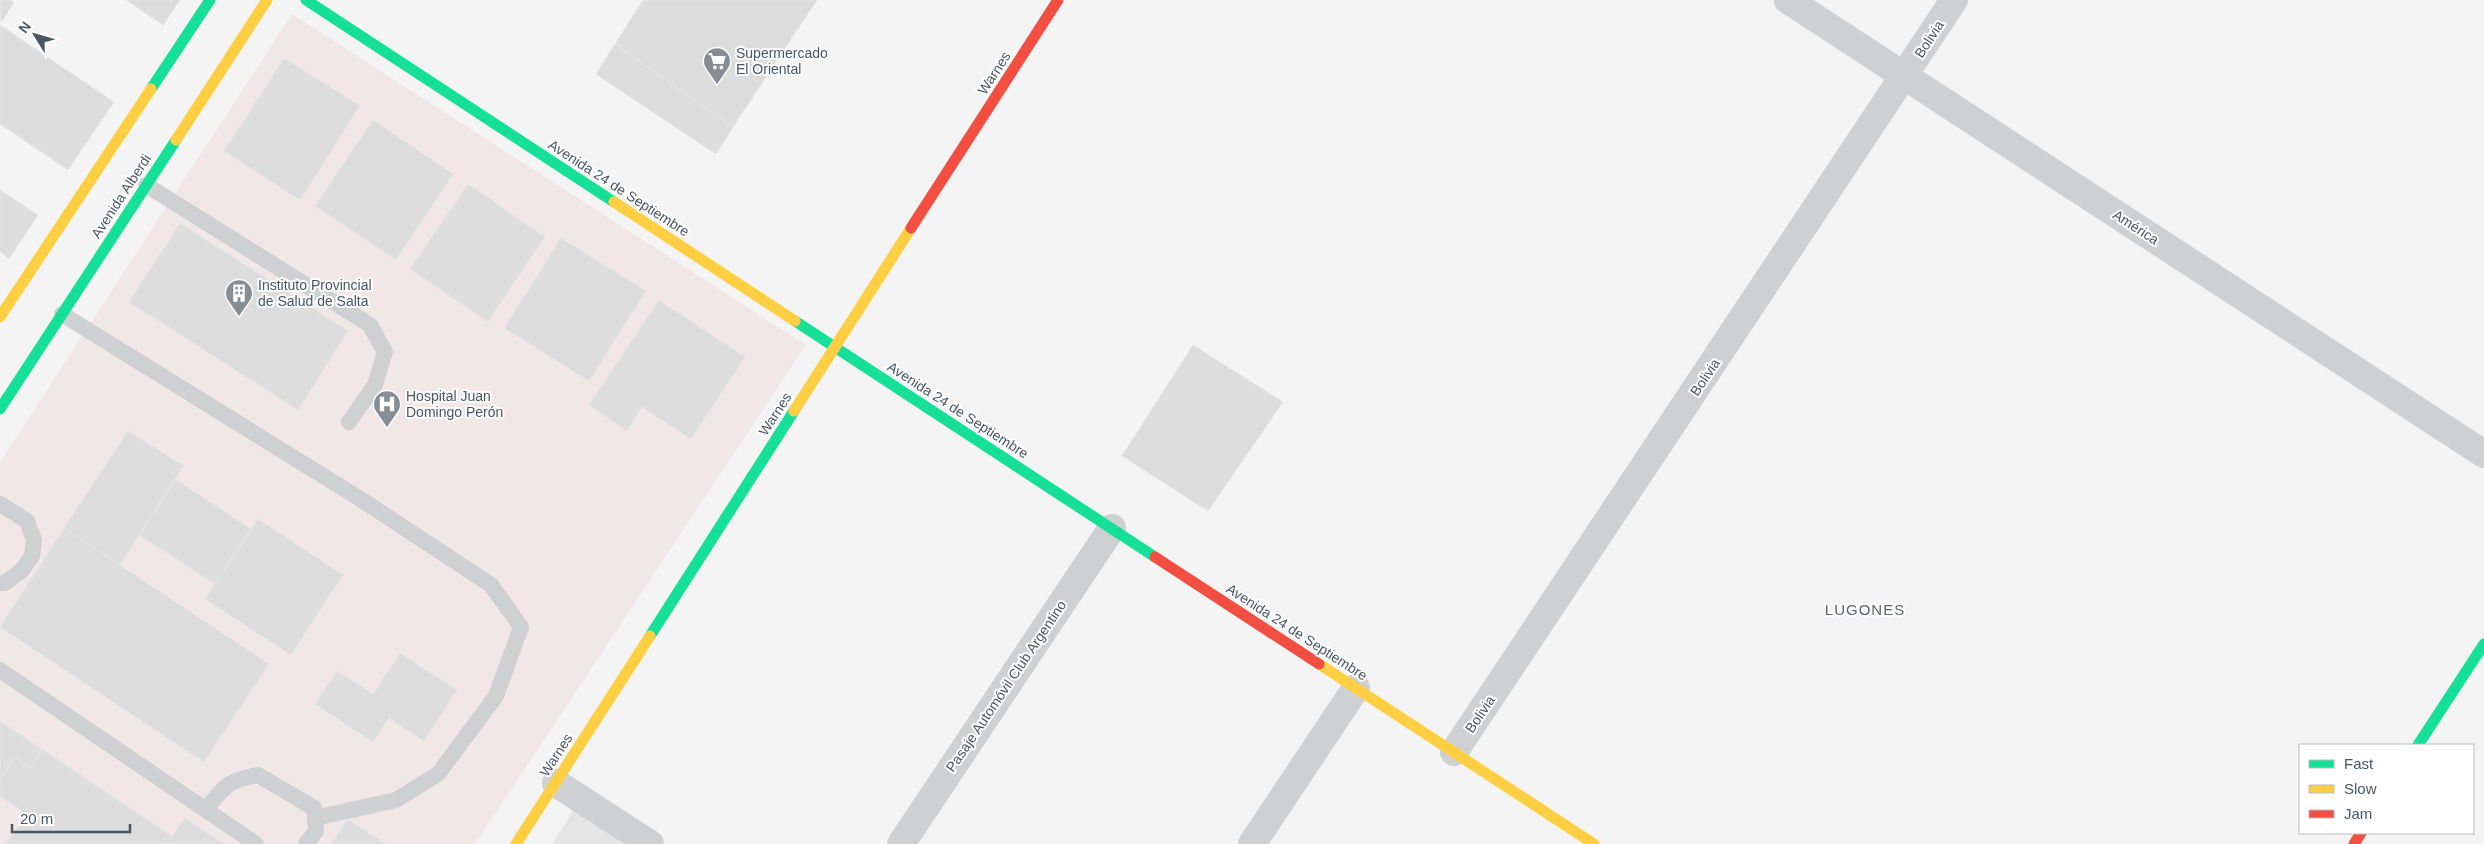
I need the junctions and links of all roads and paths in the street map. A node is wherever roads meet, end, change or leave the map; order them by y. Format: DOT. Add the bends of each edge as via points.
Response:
graph roads {
  1 [pos="210,0"];
  2 [pos="267,0"];
  3 [pos="306,0"];
  4 [pos="1058,0"];
  5 [pos="1788,0"];
  6 [pos="1954,0"];
  7 [pos="1905,76"];
  8 [pos="146,185"];
  9 [pos="62,314"];
  10 [pos="0,317"];
  11 [pos="836,348"];
  12 [pos="0,408"];
  13 [pos="349,422"];
  14 [pos="2484,454"];
  15 [pos="0,504"];
  16 [pos="1112,528"];
  17 [pos="0,583"];
  18 [pos="2484,644"];
  19 [pos="0,670"];
  20 [pos="1356,688"];
  21 [pos="2419,744"];
  22 [pos="1454,752"];
  23 [pos="556,783"];
  24 [pos="206,810"];
  25 [pos="315,818"];
  26 [pos="256,844"];
  27 [pos="306,844"];
  28 [pos="516,844"];
  29 [pos="650,844"];
  30 [pos="901,844"];
  31 [pos="1252,844"];
  32 [pos="1594,844"];
  1 -- 10 [label="main road"];
  2 -- 8 [label="main road, Avenida Alberdi"];
  3 -- 11 [label="main road, Avenida 24 de Septiembre"];
  4 -- 11 [label="main road, Warnes"];
  5 -- 7 [label="street, América"];
  6 -- 7 [label="street, Bolivia"];
  7 -- 14 [label="street, América"];
  7 -- 22 [label="street, Bolivia"];
  8 -- 9 [label="main road, Avenida Alberdi"];
  8 -- 13 [label="lane" via="370,325 385,352 375,384"];
  9 -- 12 [label="main road, Avenida Alberdi"];
  9 -- 25 [label="lane" via="362,500 492,585 521,627 496,696 438,774 396,800"];
  11 -- 16 [label="main road, Avenida 24 de Septiembre"];
  11 -- 23 [label="main road, Warnes"];
  15 -- 17 [label="lane" via="27,521 34,540 32,556 22,570 5,583"];
  16 -- 20 [label="main road, Avenida 24 de Septiembre"];
  16 -- 30 [label="street, Pasaje Automóvil Club Argentino"];
  18 -- 21 [label="main road"];
  19 -- 24 [label="lane"];
  20 -- 22 [label="main road, Avenida 24 de Septiembre"];
  20 -- 31 [label="street"];
  22 -- 32 [label="main road, Avenida 24 de Septiembre"];
  23 -- 28 [label="main road, Warnes"];
  23 -- 29 [label="street"];
  24 -- 25 [label="lane" via="220,790 236,778 258,775 314,808"];
  24 -- 26 [label="lane"];
  25 -- 27 [label="lane" via="316,831"];
}
